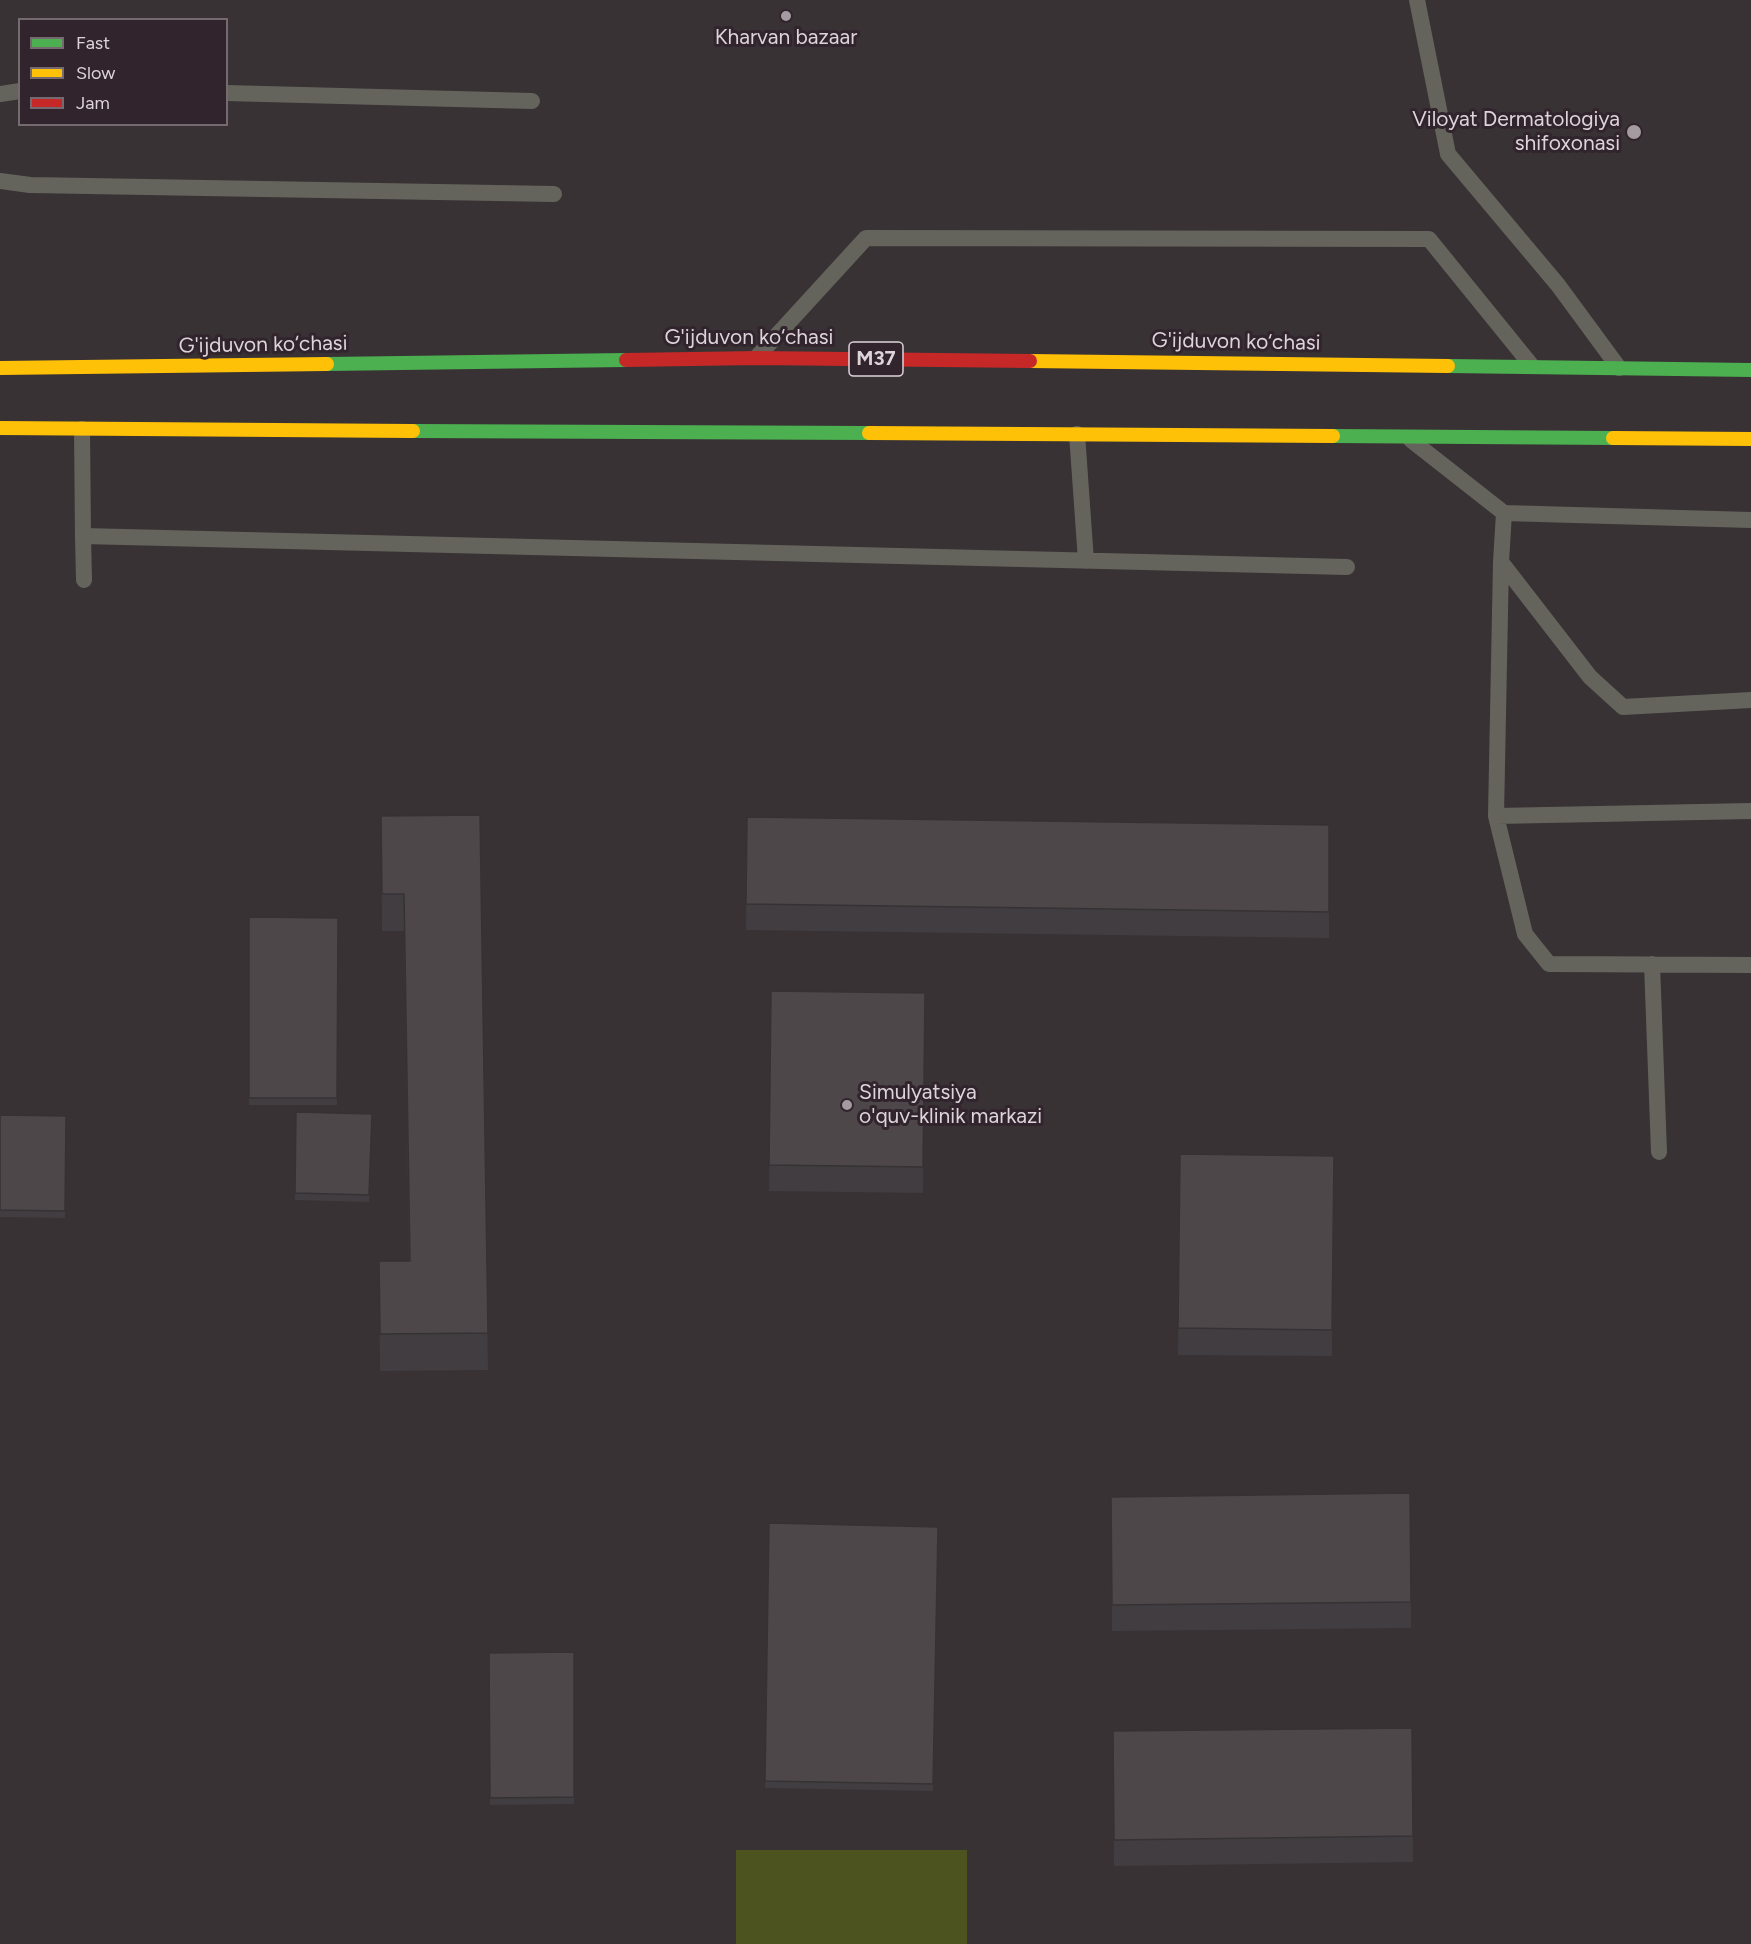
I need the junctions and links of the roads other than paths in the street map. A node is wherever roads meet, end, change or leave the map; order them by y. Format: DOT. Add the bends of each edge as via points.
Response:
graph roads {
  1 [pos="1417,0"];
  2 [pos="18,91"];
  3 [pos="228,93"];
  4 [pos="0,94"];
  5 [pos="532,101"];
  6 [pos="0,181"];
  7 [pos="554,194"];
  8 [pos="757,358"];
  9 [pos="1532,366"];
  10 [pos="0,368"];
  11 [pos="1619,369"];
  12 [pos="1751,370"];
  13 [pos="0,428"];
  14 [pos="82,429"];
  15 [pos="1077,434"];
  16 [pos="1406,436"];
  17 [pos="1751,440"];
  18 [pos="1504,513"];
  19 [pos="1751,520"];
  20 [pos="83,536"];
  21 [pos="1086,561"];
  22 [pos="1501,562"];
  23 [pos="1347,567"];
  24 [pos="84,580"];
  25 [pos="1751,700"];
  26 [pos="1751,811"];
  27 [pos="1496,816"];
  28 [pos="1652,964"];
  29 [pos="1751,965"];
  30 [pos="1659,1152"];
  1 -- 11 [label="lane" via="1448,154 1557,285"];
  2 -- 4 [label="lane"];
  3 -- 5 [label="lane"];
  6 -- 7 [label="lane" via="42,185"];
  8 -- 9 [label="highway, G'ijduvon ko‘chasi / M37"];
  8 -- 9 [label="lane" via="866,238 1429,239"];
  8 -- 10 [label="highway, G'ijduvon ko‘chasi / M37"];
  9 -- 11 [label="highway, G'ijduvon ko‘chasi / M37"];
  11 -- 12 [label="highway, G'ijduvon ko‘chasi / M37"];
  13 -- 14 [label="highway"];
  14 -- 15 [label="highway"];
  14 -- 20 [label="lane"];
  15 -- 16 [label="highway"];
  15 -- 21 [label="lane"];
  16 -- 17 [label="highway"];
  16 -- 18 [label="lane"];
  18 -- 19 [label="lane"];
  18 -- 22 [label="lane"];
  20 -- 21 [label="lane"];
  20 -- 24 [label="lane"];
  21 -- 23 [label="lane"];
  22 -- 25 [label="lane" via="1590,677 1623,707"];
  22 -- 27 [label="lane"];
  26 -- 27 [label="lane"];
  27 -- 28 [label="lane" via="1525,934 1549,964"];
  28 -- 29 [label="lane"];
  28 -- 30 [label="lane"];
}
